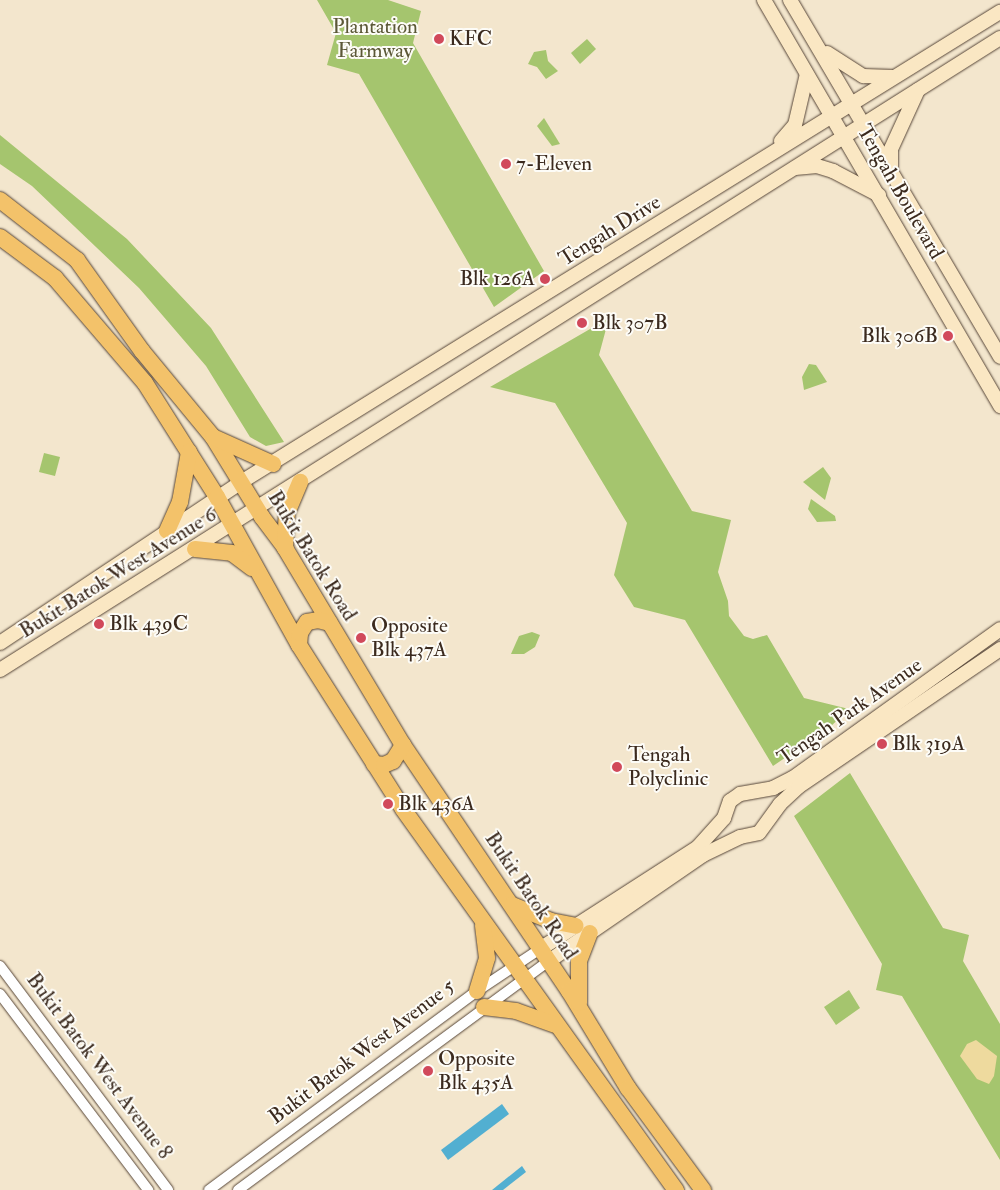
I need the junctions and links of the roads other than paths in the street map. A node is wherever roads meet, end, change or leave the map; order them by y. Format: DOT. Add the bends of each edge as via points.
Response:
graph roads {
  1 [pos="764,0"];
  2 [pos="790,0"];
  3 [pos="1000,12"];
  4 [pos="1000,38"];
  5 [pos="818,46"];
  6 [pos="807,74"];
  7 [pos="893,77"];
  8 [pos="918,89"];
  9 [pos="852,102"];
  10 [pos="832,114"];
  11 [pos="864,123"];
  12 [pos="844,135"];
  13 [pos="772,153"];
  14 [pos="793,168"];
  15 [pos="891,172"];
  16 [pos="880,196"];
  17 [pos="0,200"];
  18 [pos="0,237"];
  19 [pos="1000,357"];
  20 [pos="1000,406"];
  21 [pos="213,437"];
  22 [pos="189,452"];
  23 [pos="273,464"];
  24 [pos="241,482"];
  25 [pos="300,482"];
  26 [pos="217,498"];
  27 [pos="257,508"];
  28 [pos="232,525"];
  29 [pos="167,531"];
  30 [pos="285,548"];
  31 [pos="195,549"];
  32 [pos="261,577"];
  33 [pos="330,623"];
  34 [pos="1000,629"];
  35 [pos="0,643"];
  36 [pos="299,645"];
  37 [pos="1000,649"];
  38 [pos="0,670"];
  39 [pos="403,745"];
  40 [pos="374,764"];
  41 [pos="724,818"];
  42 [pos="740,837"];
  43 [pos="510,904"];
  44 [pos="482,921"];
  45 [pos="583,930"];
  46 [pos="545,955"];
  47 [pos="0,966"];
  48 [pos="518,973"];
  49 [pos="477,991"];
  50 [pos="0,994"];
  51 [pos="484,1007"];
  52 [pos="579,1008"];
  53 [pos="555,1025"];
  54 [pos="148,1190"];
  55 [pos="168,1190"];
  56 [pos="209,1190"];
  57 [pos="238,1190"];
  58 [pos="676,1190"];
  59 [pos="703,1190"];
  1 -- 6 [label="street, Tengah Boulevard"];
  2 -- 5 [label="street, Tengah Boulevard"];
  3 -- 7 [label="street, Tengah Drive"];
  4 -- 8 [label="street"];
  5 -- 7 [label="street" via="863,76"];
  5 -- 9 [label="street, Tengah Boulevard"];
  6 -- 10 [label="street, Tengah Boulevard"];
  6 -- 13 [label="street" via="795,125"];
  7 -- 9 [label="street, Tengah Drive"];
  8 -- 11 [label="street"];
  8 -- 15 [label="street" via="890,149"];
  9 -- 10 [label="street, Tengah Drive"];
  9 -- 11 [label="street, Tengah Boulevard"];
  10 -- 12 [label="street, Tengah Boulevard"];
  10 -- 13 [label="street, Tengah Drive"];
  11 -- 12 [label="street"];
  11 -- 15 [label="street, Tengah Boulevard"];
  12 -- 14 [label="street"];
  12 -- 16 [label="street, Tengah Boulevard"];
  13 -- 23 [label="street, Tengah Drive"];
  14 -- 16 [label="street" via="817,166 833,171"];
  14 -- 25 [label="street"];
  15 -- 19 [label="street, Tengah Boulevard"];
  16 -- 20 [label="street, Tengah Boulevard"];
  17 -- 21 [label="main road, Bukit Batok Road" via="77,260 142,351"];
  18 -- 22 [label="main road" via="55,278 145,383"];
  21 -- 23 [label="main road"];
  21 -- 24 [label="main road, Bukit Batok Road"];
  22 -- 26 [label="main road"];
  22 -- 29 [label="main road" via="180,502"];
  23 -- 24 [label="street, Tengah Drive"];
  24 -- 26 [label="street, Bukit Batok West Avenue 6"];
  24 -- 27 [label="main road, Bukit Batok Road"];
  25 -- 27 [label="street"];
  25 -- 30 [label="main road" via="287,513"];
  26 -- 28 [label="main road"];
  26 -- 29 [label="street, Bukit Batok West Avenue 6"];
  27 -- 28 [label="street, Bukit Batok West Avenue 6"];
  27 -- 30 [label="main road, Bukit Batok Road"];
  28 -- 31 [label="street, Bukit Batok West Avenue 6"];
  28 -- 32 [label="main road"];
  29 -- 35 [label="street, Bukit Batok West Avenue 6"];
  30 -- 33 [label="main road, Bukit Batok Road"];
  31 -- 32 [label="main road" via="232,553"];
  31 -- 38 [label="street, Bukit Batok West Avenue 6"];
  32 -- 36 [label="main road"];
  33 -- 36 [label="main road" via="307,622 300,634"];
  33 -- 39 [label="main road, Bukit Batok Road"];
  34 -- 41 [label="street, Tengah Park Avenue" via="793,778 773,788 735,798"];
  36 -- 40 [label="main road"];
  37 -- 42 [label="street, Tengah Park Avenue" via="798,787 758,833"];
  39 -- 40 [label="main road" via="393,761 384,765"];
  39 -- 43 [label="main road, Bukit Batok Road"];
  40 -- 44 [label="main road"];
  41 -- 42 [label="street"];
  41 -- 45 [label="street, Tengah Park Avenue" via="698,847"];
  42 -- 45 [label="street, Tengah Park Avenue" via="703,855"];
  43 -- 45 [label="main road" via="529,914"];
  43 -- 46 [label="main road, Bukit Batok Road"];
  44 -- 48 [label="main road"];
  44 -- 49 [label="main road" via="487,958"];
  45 -- 46 [label="street, Tengah Park Avenue"];
  45 -- 52 [label="main road"];
  46 -- 48 [label="street, Bukit Batok West Avenue 5"];
  46 -- 48 [label="street, Bukit Batok West Avenue 5"];
  46 -- 52 [label="main road, Bukit Batok Road"];
  47 -- 55 [label="street, Bukit Batok West Avenue 8"];
  48 -- 49 [label="street, Bukit Batok West Avenue 5"];
  48 -- 51 [label="street, Bukit Batok West Avenue 5"];
  48 -- 53 [label="main road"];
  49 -- 56 [label="street, Bukit Batok West Avenue 5"];
  50 -- 54 [label="street, Bukit Batok West Avenue 8"];
  51 -- 53 [label="main road" via="516,1011"];
  51 -- 57 [label="street, Bukit Batok West Avenue 5"];
  52 -- 59 [label="main road, Bukit Batok Road" via="628,1088"];
  53 -- 58 [label="main road"];
}
